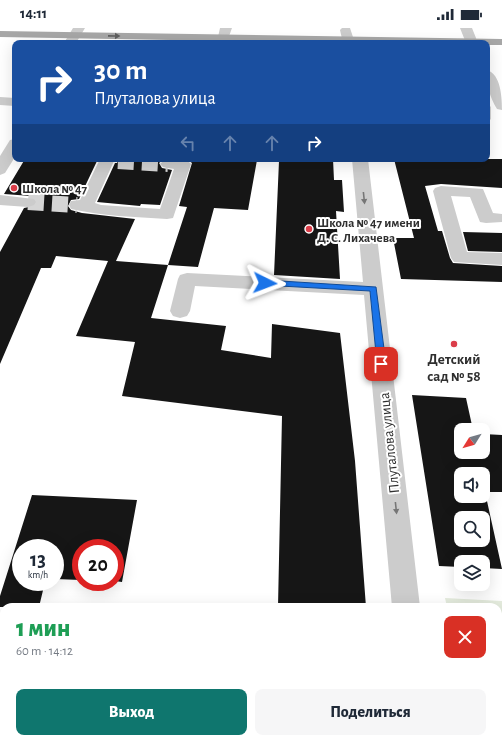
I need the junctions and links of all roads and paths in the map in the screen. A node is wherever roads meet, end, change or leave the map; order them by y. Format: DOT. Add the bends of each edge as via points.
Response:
graph roads {
  1 [pos="466,28"];
  2 [pos="225,33"];
  3 [pos="0,34"];
  4 [pos="294,34"];
  5 [pos="74,35"];
  6 [pos="348,37"];
  7 [pos="264,40"];
  8 [pos="422,40"];
  9 [pos="471,40"];
  10 [pos="490,42"];
  11 [pos="502,42"];
  12 [pos="490,84"];
  13 [pos="0,101"];
  14 [pos="12,102"];
  15 [pos="498,111"];
  16 [pos="12,151"];
  17 [pos="104,162"];
  18 [pos="178,162"];
  19 [pos="360,162"];
  20 [pos="0,170"];
  21 [pos="0,200"];
  22 [pos="28,202"];
  23 [pos="497,218"];
  24 [pos="502,259"];
  25 [pos="374,288"];
  26 [pos="180,311"];
  27 [pos="406,603"];
  1 -- 9 [label="street"];
  5 -- 2 [label="main road, one-way"];
  2 -- 7 [label="main road"];
  3 -- 5 [label="main road"];
  4 -- 6 [label="main road"];
  4 -- 7 [label="main road"];
  6 -- 8 [label="main road"];
  10 -- 11 [label="main road"];
  12 -- 15 [label="street"];
  13 -- 14 [label="street"];
  16 -- 20 [label="street"];
  17 -- 18 [label="street" via="82,205 99,210 167,214"];
  19 -- 25 [label="street, Плуталова улица, one-way"];
  21 -- 22 [label="street"];
  23 -- 24 [label="street" via="486,218 477,192 441,191 460,258"];
  25 -- 26 [label="street" via="187,278"];
  25 -- 27 [label="street, Плуталова улица, one-way"];
}
